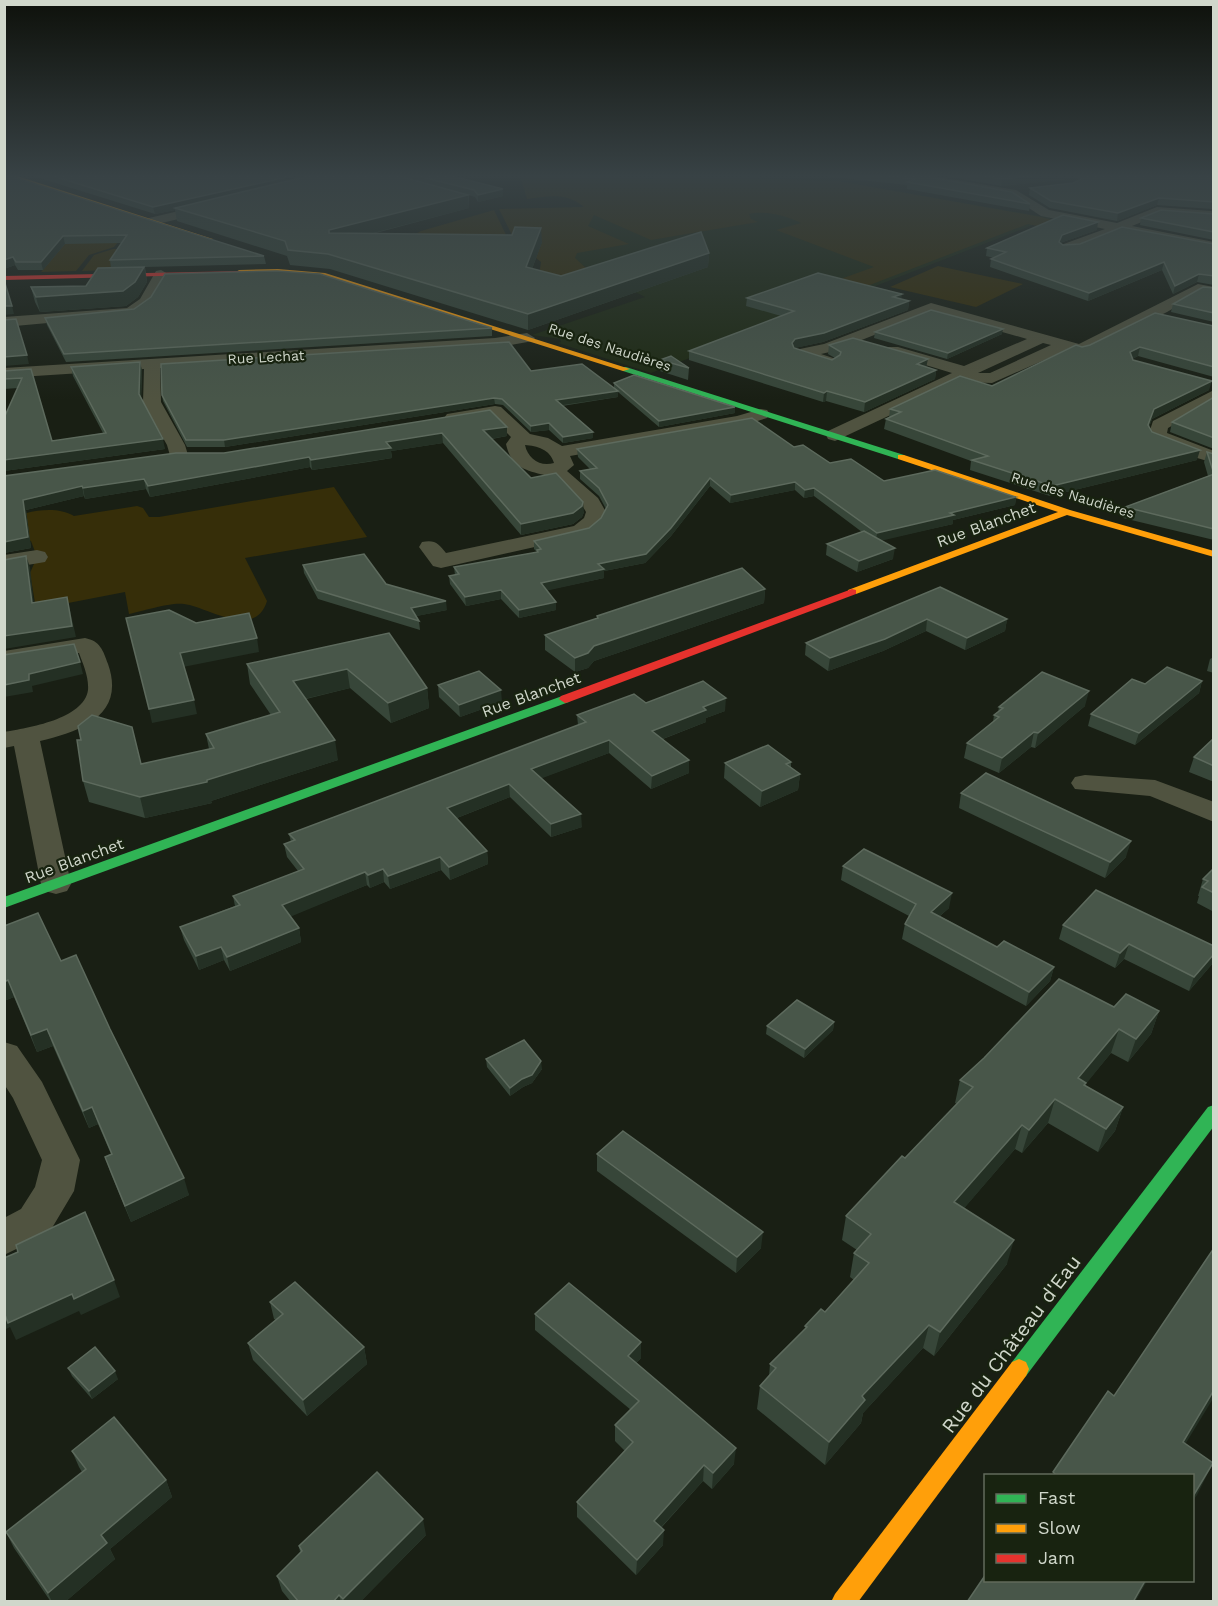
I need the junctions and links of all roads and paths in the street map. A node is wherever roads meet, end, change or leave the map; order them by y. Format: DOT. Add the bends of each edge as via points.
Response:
graph roads {
  1 [pos="271,258"];
  2 [pos="278,272"];
  3 [pos="161,274"];
  4 [pos="4,278"];
  5 [pos="1214,291"];
  6 [pos="1149,314"];
  7 [pos="1174,320"];
  8 [pos="4,322"];
  9 [pos="527,338"];
  10 [pos="853,339"];
  11 [pos="1040,339"];
  12 [pos="1065,345"];
  13 [pos="830,362"];
  14 [pos="152,364"];
  15 [pos="4,373"];
  16 [pos="961,375"];
  17 [pos="1210,387"];
  18 [pos="761,414"];
  19 [pos="438,421"];
  20 [pos="835,435"];
  21 [pos="523,438"];
  22 [pos="178,455"];
  23 [pos="199,455"];
  24 [pos="1214,457"];
  25 [pos="155,458"];
  26 [pos="557,461"];
  27 [pos="1067,512"];
  28 [pos="430,547"];
  29 [pos="1214,554"];
  30 [pos="37,557"];
  31 [pos="4,562"];
  32 [pos="4,658"];
  33 [pos="15,738"];
  34 [pos="1085,783"];
  35 [pos="1214,813"];
  36 [pos="56,884"];
  37 [pos="4,903"];
  38 [pos="4,1055"];
  39 [pos="1214,1112"];
  40 [pos="4,1238"];
  41 [pos="843,1602"];
  1 -- 2 [label="street" via="282,262"];
  2 -- 3 [label="street, Rue des Naudières"];
  2 -- 9 [label="street, Rue des Naudières" via="323,274"];
  3 -- 4 [label="street, Rue des Naudières"];
  3 -- 8 [label="street" via="146,302 130,312"];
  5 -- 6 [label="street" via="1198,288"];
  6 -- 7 [label="street"];
  6 -- 12 [label="street" via="1081,349"];
  9 -- 14 [label="street, Rue Lechat"];
  9 -- 18 [label="street, Rue des Naudières"];
  10 -- 11 [label="street" via="931,307"];
  10 -- 13 [label="street" via="801,353"];
  10 -- 16 [label="street"];
  11 -- 12 [label="street"];
  11 -- 16 [label="street"];
  12 -- 16 [label="street" via="992,378"];
  14 -- 15 [label="street, Rue Lechat"];
  14 -- 22 [label="street" via="152,402"];
  16 -- 20 [label="street"];
  17 -- 24 [label="street" via="1159,425 1157,436"];
  18 -- 20 [label="street, Rue des Naudières"];
  18 -- 26 [label="street"];
  19 -- 21 [label="street" via="495,411"];
  20 -- 27 [label="street, Rue des Naudières"];
  21 -- 26 [label="street" via="545,442"];
  21 -- 26 [label="street" via="515,444 522,459 542,471"];
  22 -- 23 [label="street"];
  22 -- 25 [label="street"];
  26 -- 28 [label="street" via="596,512 593,521 580,531 441,561"];
  27 -- 29 [label="street, Rue des Naudières"];
  27 -- 36 [label="street, Rue Blanchet"];
  30 -- 31 [label="street"];
  32 -- 33 [label="street" via="85,645 90,649 101,691 83,715 63,727"];
  33 -- 36 [label="street"];
  34 -- 35 [label="street" via="1155,788"];
  36 -- 37 [label="street, Rue Blanchet"];
  38 -- 40 [label="street" via="29,1092 61,1160 54,1191 35,1221"];
  39 -- 41 [label="street, Rue du Château d'Eau"];
}
